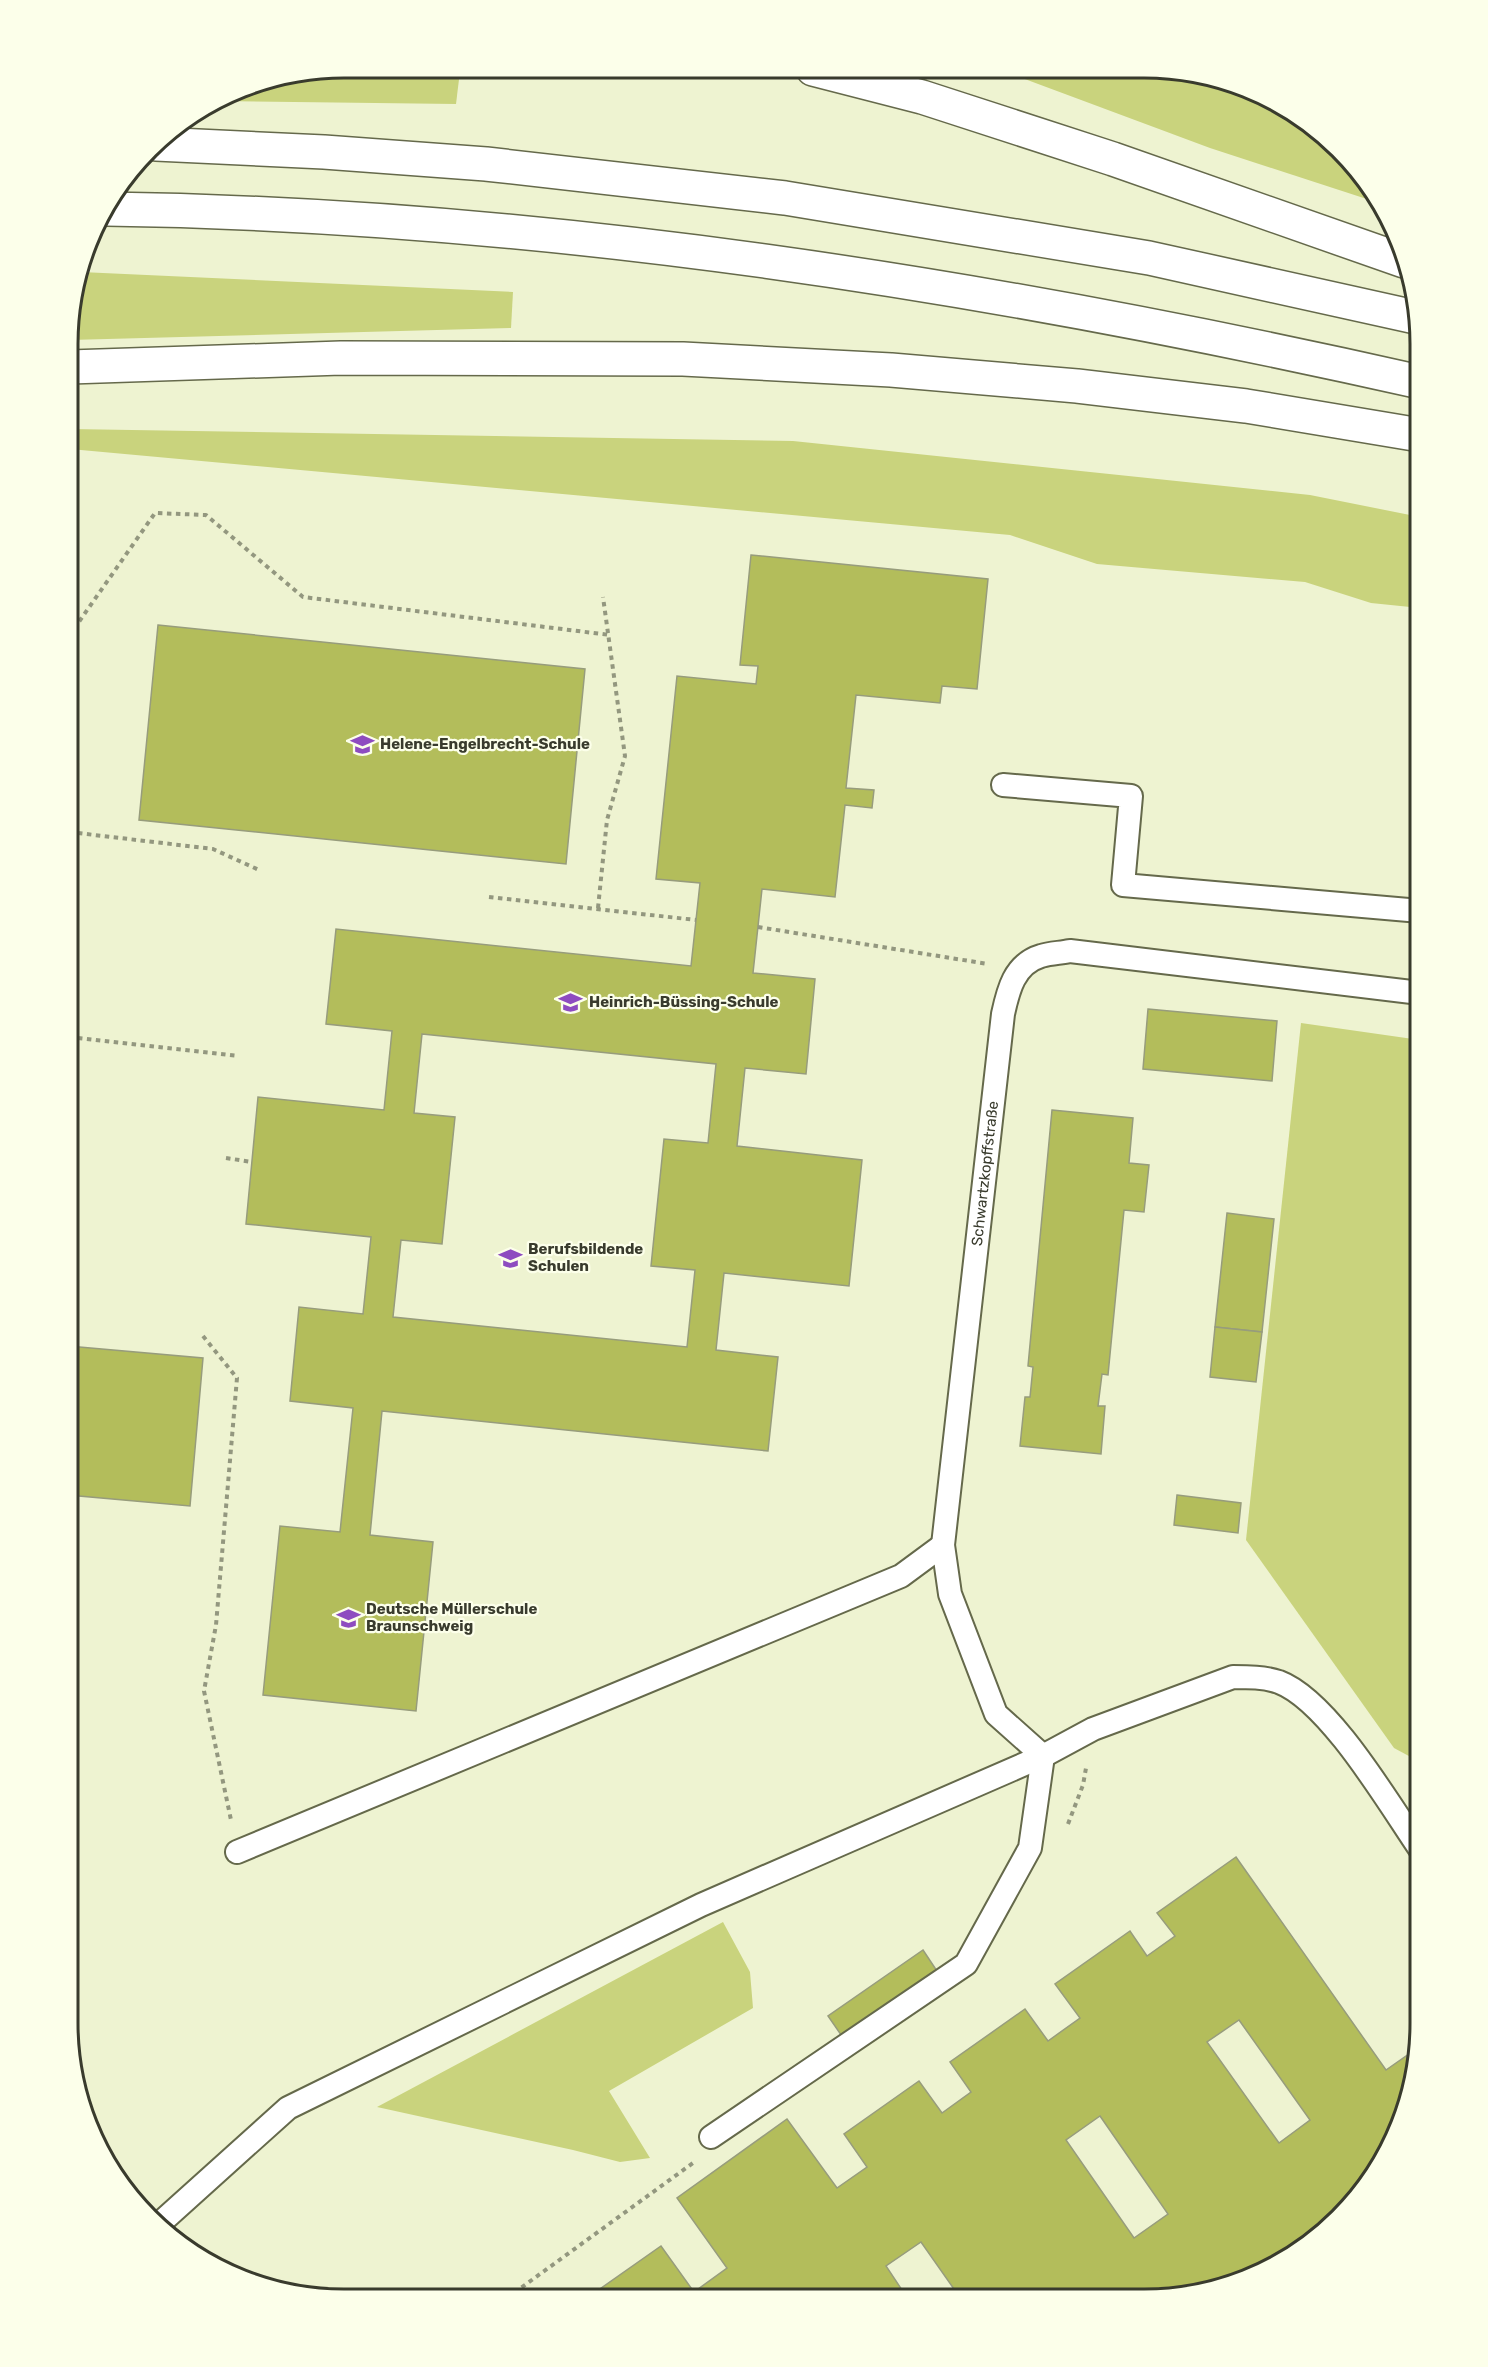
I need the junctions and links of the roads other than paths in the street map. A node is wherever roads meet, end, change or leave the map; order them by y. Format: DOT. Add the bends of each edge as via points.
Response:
graph roads {
  1 [pos="848,78"];
  2 [pos="168,145"];
  3 [pos="115,209"];
  4 [pos="1396,258"];
  5 [pos="1408,315"];
  6 [pos="78,367"];
  7 [pos="1410,380"];
  8 [pos="1410,433"];
  9 [pos="1003,785"];
  10 [pos="1410,910"];
  11 [pos="1410,992"];
  12 [pos="943,1545"];
  13 [pos="1043,1756"];
  14 [pos="1410,1835"];
  15 [pos="237,1852"];
  16 [pos="711,2137"];
  17 [pos="165,2219"];
  1 -- 4 [label="highway" via="922,97 1102,155"];
  2 -- 5 [label="highway" via="486,164 785,198 1149,258"];
  3 -- 7 [label="highway" via="452,225 740,257 1122,321"];
  6 -- 8 [label="highway" via="341,358 683,359 844,367 1077,386 1224,403"];
  9 -- 10 [label="lane" via="1131,796 1123,885"];
  11 -- 12 [label="lane, Schwartzkopffstraße" via="1070,951 1039,956 1020,969 1009,985 1003,1014"];
  12 -- 13 [label="lane, Schwartzkopffstraße" via="950,1594 996,1714"];
  12 -- 15 [label="lane" via="901,1576"];
  13 -- 14 [label="lane" via="1093,1729 1233,1677 1256,1677 1279,1682 1326,1718"];
  13 -- 16 [label="lane" via="1030,1848 966,1964"];
  13 -- 17 [label="lane" via="701,1905 288,2108"];
}
